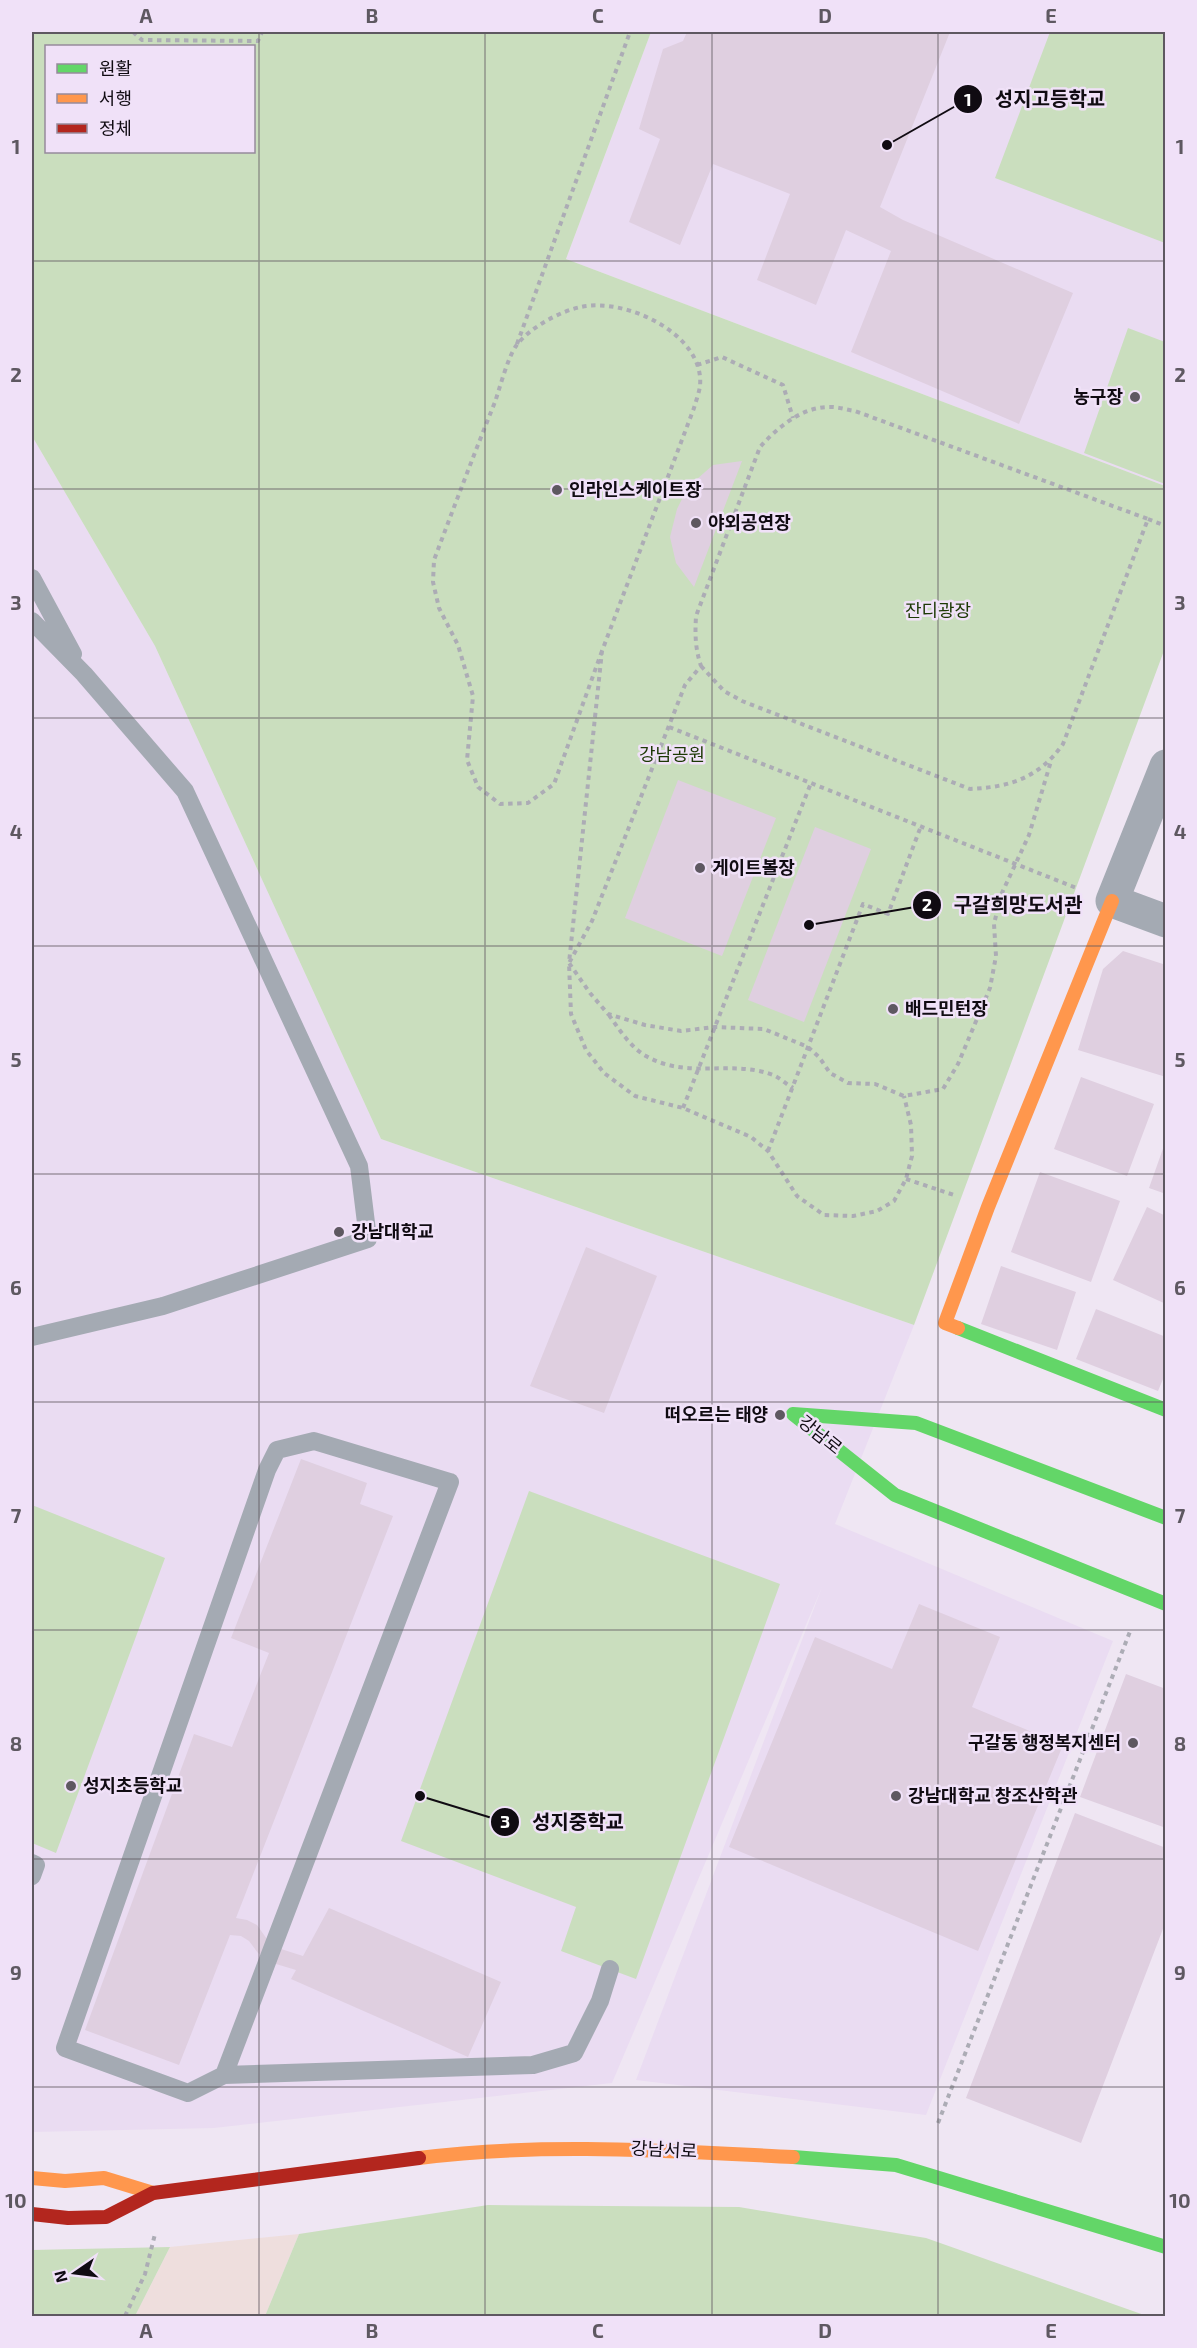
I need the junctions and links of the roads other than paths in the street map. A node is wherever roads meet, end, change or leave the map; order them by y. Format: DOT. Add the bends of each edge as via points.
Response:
graph roads {
  1 [pos="32,578"];
  2 [pos="32,621"];
  3 [pos="84,674"];
  4 [pos="1166,766"];
  5 [pos="1112,901"];
  6 [pos="1166,921"];
  7 [pos="32,1337"];
  8 [pos="1166,1410"];
  9 [pos="1163,1511"];
  10 [pos="1166,1604"];
  11 [pos="32,1863"];
  12 [pos="32,1876"];
  13 [pos="610,1969"];
  14 [pos="224,2075"];
  15 [pos="32,2178"];
  16 [pos="153,2193"];
  17 [pos="32,2214"];
  18 [pos="1166,2247"];
  1 -- 3 [label="lane"];
  2 -- 3 [label="lane"];
  3 -- 7 [label="lane" via="184,791 359,1166 368,1239 163,1306"];
  4 -- 5 [label="street"];
  5 -- 6 [label="street"];
  5 -- 8 [label="street" via="945,1323"];
  9 -- 10 [label="street, 강남로" via="916,1423 793,1414 895,1495"];
  11 -- 12 [label="lane" via="36,1865"];
  13 -- 14 [label="lane" via="600,2001 574,2053 533,2065"];
  14 -- 14 [label="lane" via="450,1482 314,1441 277,1450 267,1470 65,2048 188,2093"];
  15 -- 16 [label="street, 강남서로" via="104,2178"];
  16 -- 17 [label="street, 강남서로" via="106,2217"];
  16 -- 18 [label="street, 강남서로" via="453,2154 623,2148 896,2165"];
}
